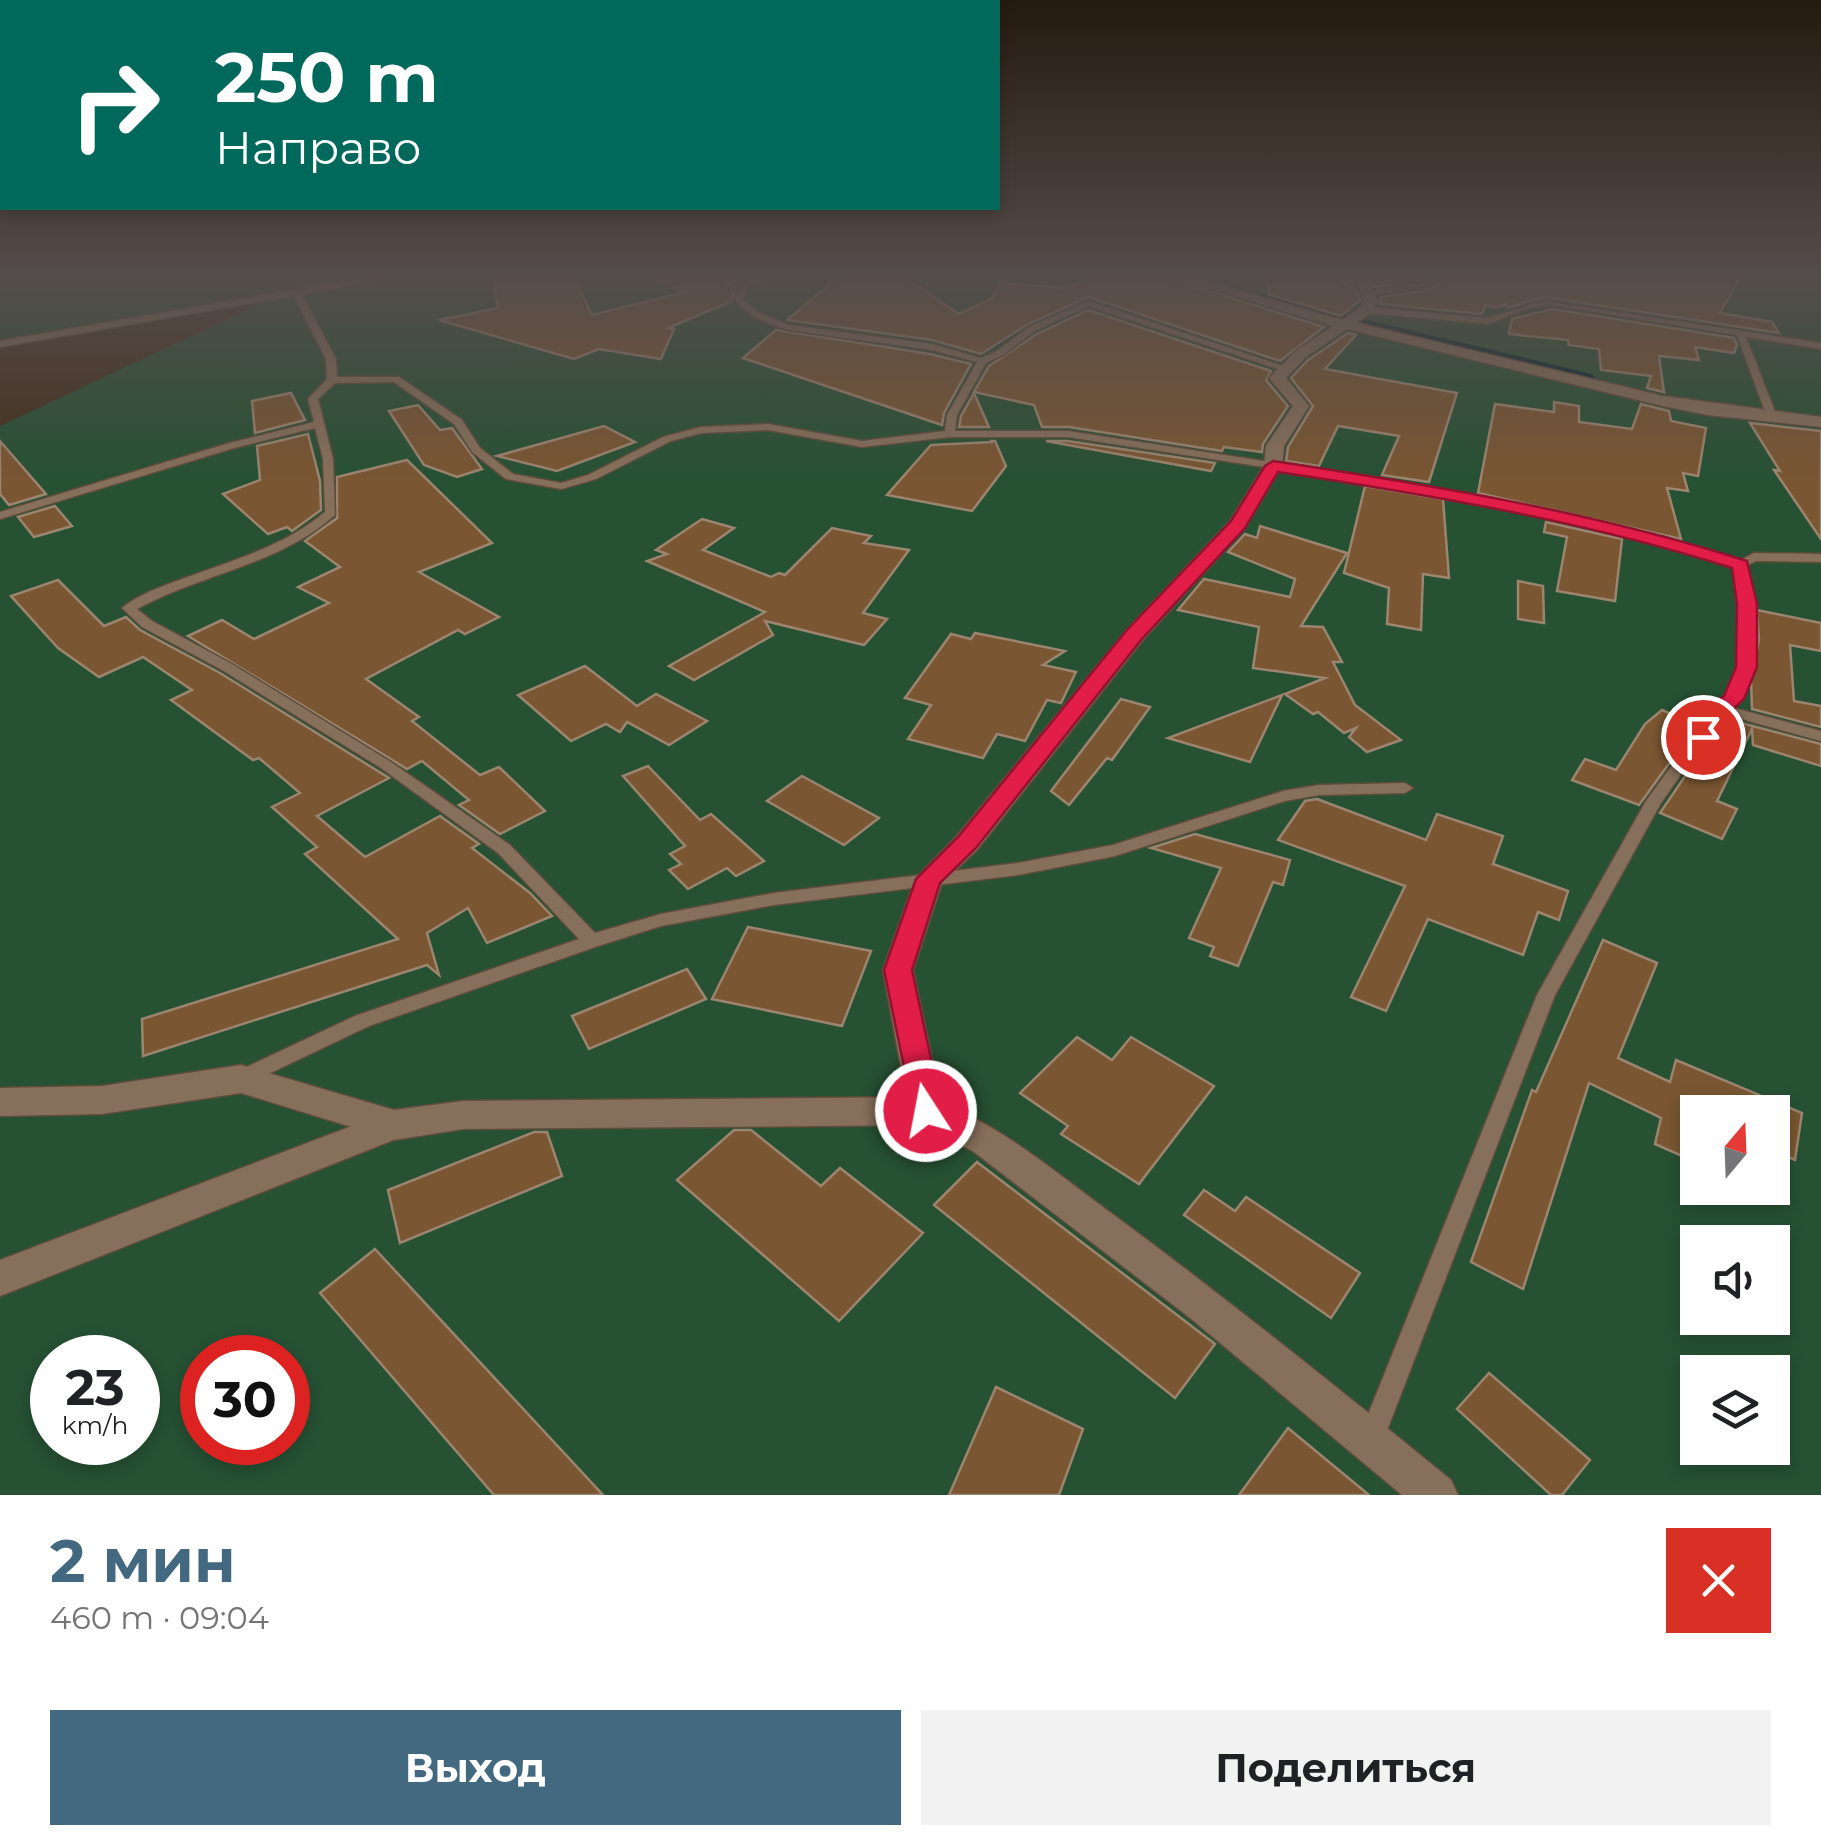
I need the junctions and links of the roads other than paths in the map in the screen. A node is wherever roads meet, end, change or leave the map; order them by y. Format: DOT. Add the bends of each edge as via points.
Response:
graph roads {
  1 [pos="323,342"];
  2 [pos="892,342"];
  3 [pos="1016,342"];
  4 [pos="1203,342"];
  5 [pos="1322,342"];
  6 [pos="1449,342"];
  7 [pos="1744,342"];
  8 [pos="1793,342"];
  9 [pos="1821,346"];
  10 [pos="982,361"];
  11 [pos="1286,369"];
  12 [pos="332,380"];
  13 [pos="1771,414"];
  14 [pos="1821,422"];
  15 [pos="320,424"];
  16 [pos="950,434"];
  17 [pos="1273,466"];
  18 [pos="0,516"];
  19 [pos="1821,558"];
  20 [pos="1740,565"];
  21 [pos="1720,709"];
  22 [pos="1821,736"];
  23 [pos="1404,788"];
  24 [pos="928,879"];
  25 [pos="592,941"];
  26 [pos="241,1079"];
  27 [pos="0,1102"];
  28 [pos="926,1111"];
  29 [pos="394,1125"];
  30 [pos="0,1278"];
  31 [pos="1370,1440"];
  32 [pos="1436,1495"];
  1 -- 12 [label="lane"];
  2 -- 10 [label="lane"];
  3 -- 10 [label="lane"];
  4 -- 11 [label="lane"];
  5 -- 11 [label="street"];
  6 -- 13 [label="street" via="1708,410"];
  7 -- 13 [label="lane"];
  8 -- 9 [label="lane"];
  10 -- 16 [label="lane" via="952,415"];
  11 -- 17 [label="street" via="1277,378 1300,406 1275,446"];
  12 -- 15 [label="lane" via="313,399"];
  12 -- 16 [label="lane" via="396,379 458,422 476,450 510,477 561,486 667,438 701,430 768,427 862,444"];
  13 -- 14 [label="street"];
  15 -- 18 [label="lane"];
  15 -- 25 [label="lane" via="331,512 325,519 128,608 386,765 504,849"];
  16 -- 17 [label="lane" via="1068,434"];
  17 -- 20 [label="lane" via="1427,489 1664,541"];
  17 -- 24 [label="street" via="1238,524 1134,636 967,842"];
  19 -- 20 [label="lane" via="1754,557"];
  20 -- 21 [label="lane" via="1747,667 1733,699"];
  21 -- 22 [label="lane"];
  21 -- 31 [label="lane" via="1654,801 1546,995"];
  23 -- 24 [label="lane" via="1301,793 1115,850"];
  24 -- 25 [label="lane" via="698,913"];
  24 -- 28 [label="street" via="898,970"];
  25 -- 26 [label="lane" via="362,1021"];
  26 -- 27 [label="street" via="102,1100"];
  26 -- 29 [label="street"];
  28 -- 29 [label="street" via="462,1116"];
  28 -- 31 [label="street" via="986,1141"];
  29 -- 30 [label="street"];
  31 -- 32 [label="street"];
}
